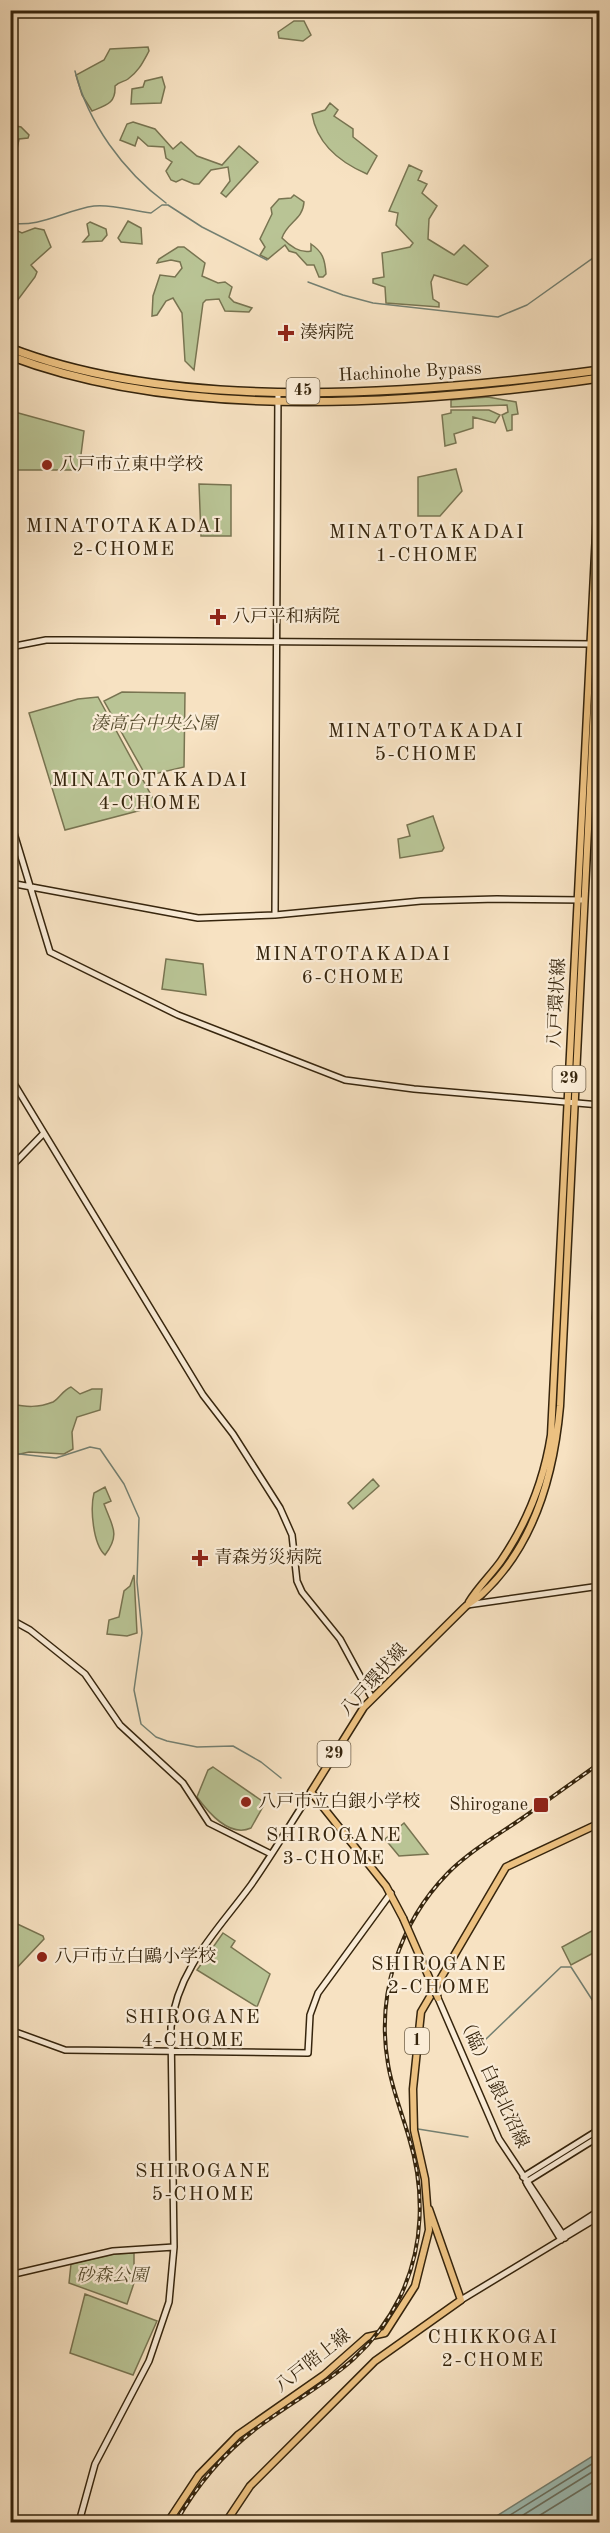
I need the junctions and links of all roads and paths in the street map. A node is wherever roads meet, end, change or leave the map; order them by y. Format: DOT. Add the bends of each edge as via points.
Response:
graph roads {
  1 [pos="10,348"];
  2 [pos="10,356"];
  3 [pos="600,370"];
  4 [pos="600,378"];
  5 [pos="278,395"];
  6 [pos="600,453"];
  7 [pos="600,582"];
  8 [pos="276,641"];
  9 [pos="593,644"];
  10 [pos="10,646"];
  11 [pos="10,820"];
  12 [pos="10,883"];
  13 [pos="31,887"];
  14 [pos="580,900"];
  15 [pos="275,915"];
  16 [pos="10,1077"];
  17 [pos="571,1102"];
  18 [pos="600,1105"];
  19 [pos="43,1134"];
  20 [pos="10,1168"];
  21 [pos="600,1586"];
  22 [pos="488,1587"];
  23 [pos="500,1600"];
  24 [pos="467,1605"];
  25 [pos="10,1619"];
  26 [pos="372,1698"];
  27 [pos="311,1792"];
  28 [pos="600,1823"];
  29 [pos="271,1854"];
  30 [pos="391,1893"];
  31 [pos="438,1998"];
  32 [pos="10,2030"];
  33 [pos="171,2052"];
  34 [pos="600,2129"];
  35 [pos="600,2136"];
  36 [pos="525,2180"];
  37 [pos="427,2203"];
  38 [pos="600,2210"];
  39 [pos="600,2216"];
  40 [pos="562,2237"];
  41 [pos="174,2247"];
  42 [pos="10,2275"];
  43 [pos="461,2300"];
  44 [pos="79,2523"];
  45 [pos="168,2523"];
  46 [pos="226,2523"];
  1 -- 5 [label="highway, Hachinohe Bypass / 45" via="118,377"];
  2 -- 5 [label="highway, Hachinohe Bypass / 45" via="56,371 129,386 201,396"];
  3 -- 5 [label="highway, Hachinohe Bypass / 45" via="434,387"];
  4 -- 5 [label="highway, Hachinohe Bypass / 45" via="436,395"];
  5 -- 8 [label="street"];
  6 -- 9 [label="main road, 八戸環状線 / 29"];
  7 -- 9 [label="main road, 八戸環状線 / 29"];
  8 -- 9 [label="street"];
  8 -- 10 [label="street" via="62,640"];
  8 -- 15 [label="street"];
  9 -- 14 [label="main road, 八戸環状線 / 29"];
  11 -- 13 [label="street"];
  12 -- 13 [label="street"];
  13 -- 15 [label="street" via="198,918"];
  13 -- 17 [label="street" via="52,954 178,1015 321,1072 357,1083"];
  14 -- 15 [label="street" via="421,901"];
  14 -- 17 [label="main road, 八戸環状線 / 29"];
  16 -- 19 [label="street"];
  17 -- 18 [label="street"];
  17 -- 22 [label="main road, 八戸環状線 / 29" via="555,1447 533,1520"];
  17 -- 24 [label="main road, 八戸環状線 / 29" via="549,1446 540,1485 520,1530"];
  19 -- 20 [label="street"];
  19 -- 26 [label="street" via="203,1395 280,1508 292,1535 297,1581 302,1592 340,1639"];
  21 -- 23 [label="street"];
  22 -- 23 [label="street" via="491,1597"];
  22 -- 24 [label="main road, 八戸環状線 / 29"];
  23 -- 24 [label="street"];
  24 -- 26 [label="main road, 八戸環状線 / 29"];
  25 -- 29 [label="street" via="85,1674 120,1725 183,1783 209,1823"];
  26 -- 27 [label="main road, 八戸環状線 / 29" via="354,1720"];
  27 -- 29 [label="street"];
  27 -- 30 [label="main road, 29"];
  28 -- 37 [label="main road, 八戸階上線 / 1" via="506,1867 421,2012 413,2089 414,2130"];
  29 -- 33 [label="street" via="183,1980 173,2013"];
  30 -- 31 [label="main road, 29, bridge"];
  30 -- 33 [label="street" via="318,1993 310,2015 308,2053"];
  31 -- 36 [label="street, （臨）白銀北沼線" via="491,2123"];
  32 -- 33 [label="street" via="65,2050"];
  33 -- 41 [label="street"];
  34 -- 36 [label="street, （臨）白銀北沼線"];
  35 -- 36 [label="street"];
  36 -- 40 [label="street"];
  37 -- 43 [label="main road, 八戸階上線 / 1"];
  37 -- 45 [label="main road, 八戸階上線 / 1" via="429,2230 421,2267 415,2286 388,2330 367,2337 324,2375 238,2435 199,2475"];
  38 -- 40 [label="street"];
  39 -- 40 [label="street"];
  40 -- 43 [label="street"];
  41 -- 42 [label="street" via="113,2251"];
  41 -- 44 [label="street" via="165,2320 132,2398 96,2464"];
  43 -- 46 [label="main road" via="375,2361 250,2486"];
}
